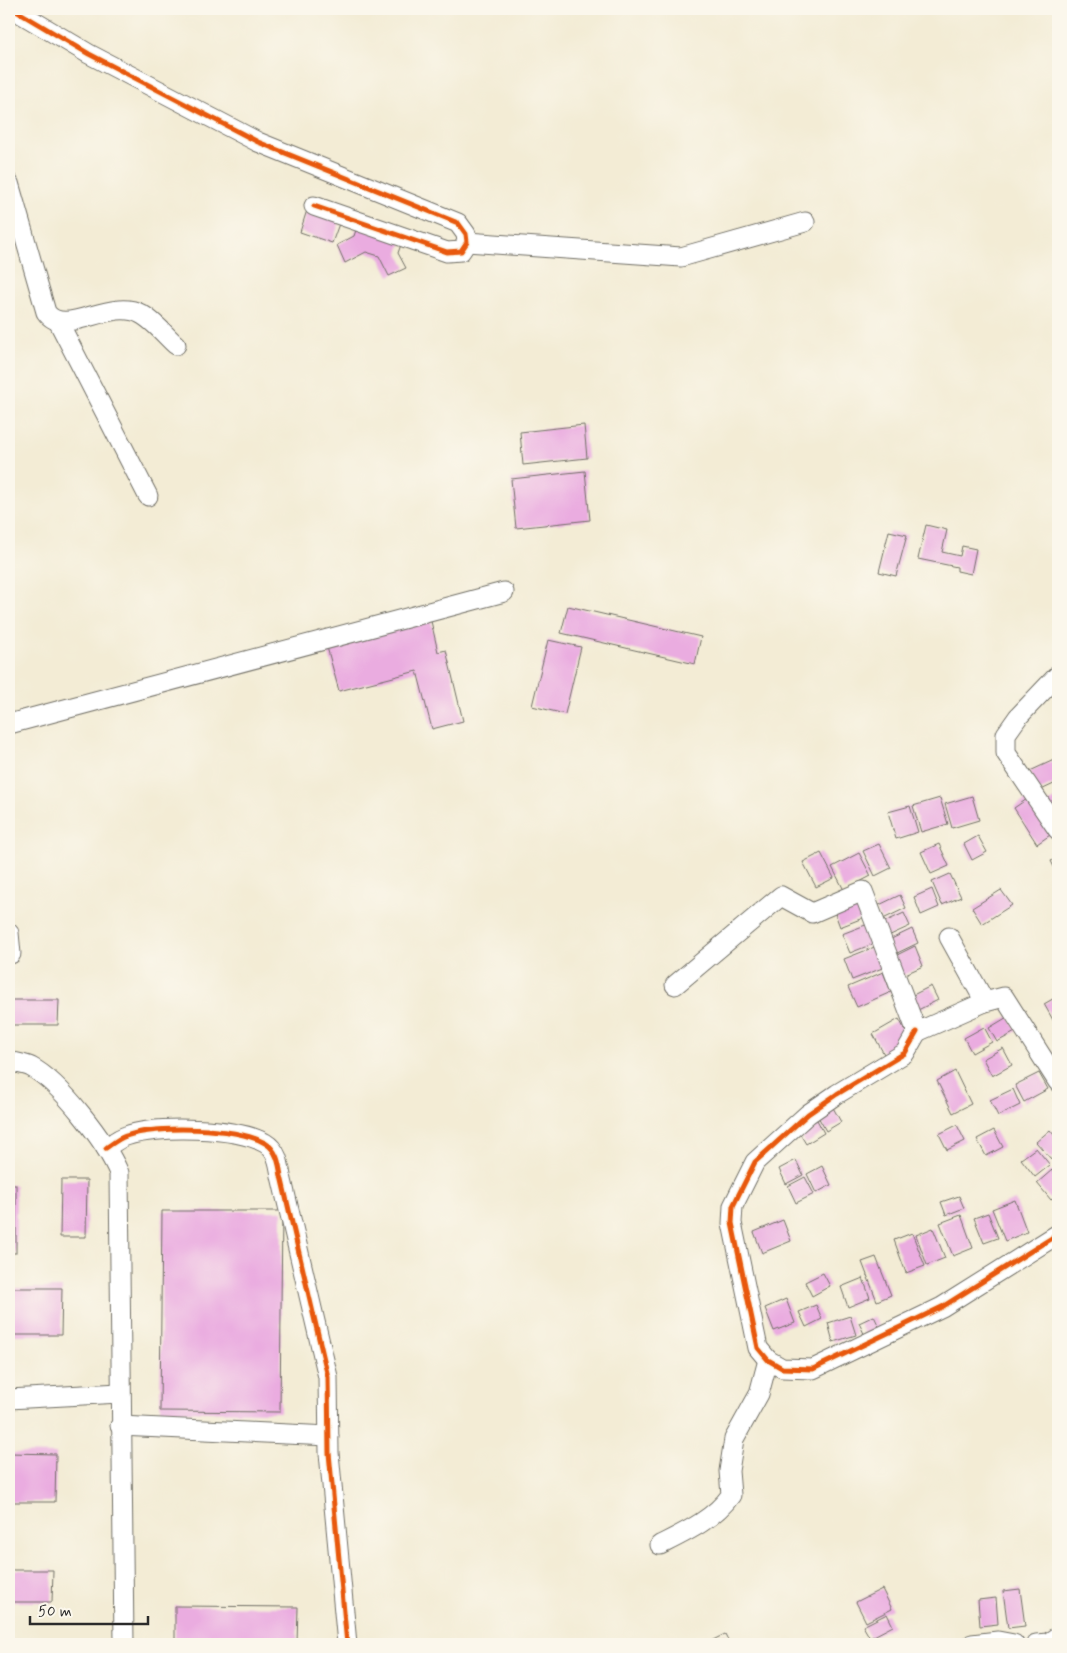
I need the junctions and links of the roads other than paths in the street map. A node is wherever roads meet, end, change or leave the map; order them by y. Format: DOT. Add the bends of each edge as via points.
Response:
graph roads {
  1 [pos="13,9"];
  2 [pos="9,183"];
  3 [pos="314,206"];
  4 [pos="805,222"];
  5 [pos="467,242"];
  6 [pos="59,323"];
  7 [pos="176,345"];
  8 [pos="148,496"];
  9 [pos="504,592"];
  10 [pos="1058,675"];
  11 [pos="9,724"];
  12 [pos="1058,830"];
  13 [pos="9,933"];
  14 [pos="949,937"];
  15 [pos="11,954"];
  16 [pos="675,984"];
  17 [pos="985,1002"];
  18 [pos="917,1032"];
  19 [pos="9,1061"];
  20 [pos="1058,1082"];
  21 [pos="106,1148"];
  22 [pos="1058,1234"];
  23 [pos="768,1360"];
  24 [pos="120,1392"];
  25 [pos="9,1399"];
  26 [pos="120,1426"];
  27 [pos="329,1436"];
  28 [pos="660,1545"];
  29 [pos="1058,1636"];
  30 [pos="124,1644"];
  31 [pos="347,1644"];
  32 [pos="972,1644"];
  33 [pos="1014,1644"];
  34 [pos="1036,1644"];
  1 -- 5 [label="street" via="89,54 258,142 458,223 466,234"];
  2 -- 6 [label="street" via="46,312 51,320"];
  3 -- 5 [label="street" via="447,252 461,251"];
  4 -- 5 [label="street" via="681,257"];
  6 -- 7 [label="street" via="103,311 129,310 141,314"];
  6 -- 8 [label="street"];
  9 -- 11 [label="street"];
  10 -- 12 [label="street" via="1006,734 1006,753"];
  13 -- 15 [label="street"];
  14 -- 17 [label="street"];
  16 -- 18 [label="street" via="781,896 812,913 863,890"];
  17 -- 18 [label="street"];
  17 -- 20 [label="street" via="1004,998"];
  18 -- 23 [label="street" via="905,1053 808,1114 755,1162 733,1206 732,1223 758,1348"];
  19 -- 21 [label="street" via="30,1066 51,1080"];
  21 -- 24 [label="street" via="119,1173"];
  21 -- 27 [label="street" via="125,1136 163,1130 232,1131 266,1143 278,1158 328,1376"];
  22 -- 23 [label="street" via="942,1307 813,1369 782,1368"];
  23 -- 28 [label="street" via="759,1394 734,1438 729,1471 731,1495 722,1507 691,1530"];
  24 -- 25 [label="street"];
  24 -- 26 [label="street"];
  26 -- 27 [label="street"];
  26 -- 30 [label="street"];
  27 -- 31 [label="street"];
  29 -- 34 [label="street" via="1048,1643"];
  32 -- 33 [label="street" via="998,1640"];
}
